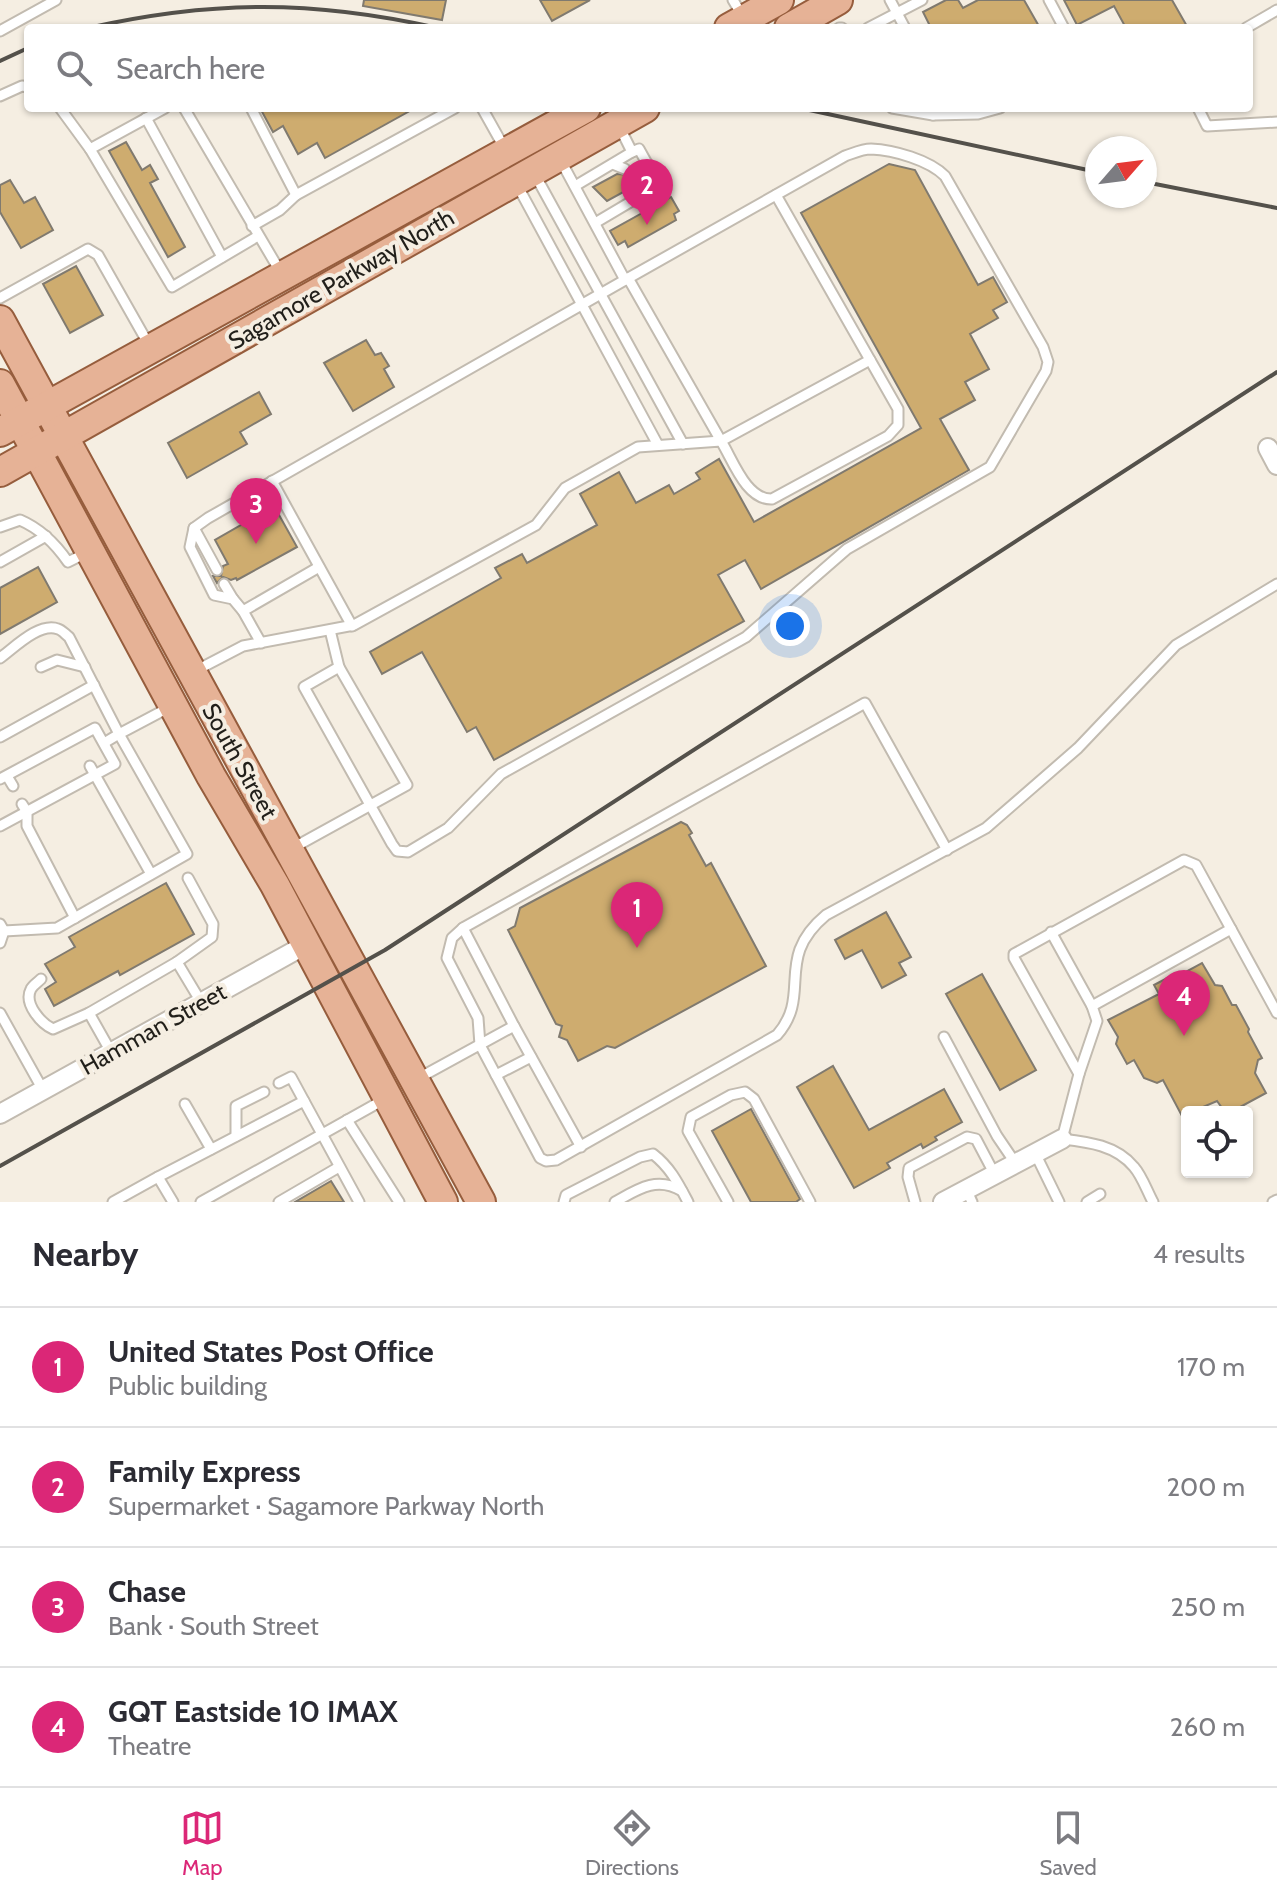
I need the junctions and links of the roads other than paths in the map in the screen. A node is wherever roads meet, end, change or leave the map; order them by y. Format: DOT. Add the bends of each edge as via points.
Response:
graph roads {
  1 [pos="56,0"];
  2 [pos="779,0"];
  3 [pos="838,0"];
  4 [pos="890,0"];
  5 [pos="922,0"];
  6 [pos="1049,0"];
  7 [pos="1277,10"];
  8 [pos="897,13"];
  9 [pos="736,16"];
  10 [pos="796,24"];
  11 [pos="876,24"];
  12 [pos="903,24"];
  13 [pos="1062,24"];
  14 [pos="1253,24"];
  15 [pos="0,31"];
  16 [pos="24,86"];
  17 [pos="0,96"];
  18 [pos="63,112"];
  19 [pos="157,112"];
  20 [pos="186,112"];
  21 [pos="253,112"];
  22 [pos="448,112"];
  23 [pos="485,112"];
  24 [pos="579,112"];
  25 [pos="638,112"];
  26 [pos="915,112"];
  27 [pos="936,112"];
  28 [pos="985,112"];
  29 [pos="1200,112"];
  30 [pos="933,115"];
  31 [pos="146,118"];
  32 [pos="1277,122"];
  33 [pos="617,123"];
  34 [pos="90,149"];
  35 [pos="509,151"];
  36 [pos="632,152"];
  37 [pos="559,157"];
  38 [pos="613,164"];
  39 [pos="625,169"];
  40 [pos="524,176"];
  41 [pos="640,182"];
  42 [pos="575,186"];
  43 [pos="654,188"];
  44 [pos="296,195"];
  45 [pos="776,195"];
  46 [pos="595,223"];
  47 [pos="252,226"];
  48 [pos="258,236"];
  49 [pos="222,257"];
  50 [pos="283,276"];
  51 [pos="626,279"];
  52 [pos="599,294"];
  53 [pos="0,298"];
  54 [pos="580,304"];
  55 [pos="0,320"];
  56 [pos="151,349"];
  57 [pos="870,360"];
  58 [pos="0,384"];
  59 [pos="46,406"];
  60 [pos="10,426"];
  61 [pos="63,437"];
  62 [pos="721,441"];
  63 [pos="683,444"];
  64 [pos="658,445"];
  65 [pos="37,452"];
  66 [pos="0,472"];
  67 [pos="272,481"];
  68 [pos="0,527"];
  69 [pos="194,528"];
  70 [pos="46,536"];
  71 [pos="90,551"];
  72 [pos="0,562"];
  73 [pos="319,567"];
  74 [pos="217,570"];
  75 [pos="224,584"];
  76 [pos="1277,584"];
  77 [pos="233,599"];
  78 [pos="243,611"];
  79 [pos="352,626"];
  80 [pos="330,630"];
  81 [pos="261,643"];
  82 [pos="0,658"];
  83 [pos="41,667"];
  84 [pos="85,667"];
  85 [pos="339,667"];
  86 [pos="192,673"];
  87 [pos="94,685"];
  88 [pos="173,705"];
  89 [pos="119,734"];
  90 [pos="0,737"];
  91 [pos="104,743"];
  92 [pos="51,752"];
  93 [pos="57,761"];
  94 [pos="30,763"];
  95 [pos="93,770"];
  96 [pos="36,773"];
  97 [pos="3,777"];
  98 [pos="13,786"];
  99 [pos="370,806"];
  100 [pos="25,808"];
  101 [pos="0,826"];
  102 [pos="289,850"];
  103 [pos="947,850"];
  104 [pos="151,874"];
  105 [pos="188,878"];
  106 [pos="75,918"];
  107 [pos="2,928"];
  108 [pos="463,928"];
  109 [pos="1231,929"];
  110 [pos="1051,932"];
  111 [pos="0,943"];
  112 [pos="307,944"];
  113 [pos="177,962"];
  114 [pos="41,979"];
  115 [pos="201,1002"];
  116 [pos="1092,1006"];
  117 [pos="0,1013"];
  118 [pos="89,1013"];
  119 [pos="1277,1013"];
  120 [pos="514,1026"];
  121 [pos="944,1037"];
  122 [pos="480,1045"];
  123 [pos="111,1052"];
  124 [pos="531,1057"];
  125 [pos="1079,1074"];
  126 [pos="496,1075"];
  127 [pos="414,1081"];
  128 [pos="279,1083"];
  129 [pos="43,1090"];
  130 [pos="264,1092"];
  131 [pos="388,1097"];
  132 [pos="304,1101"];
  133 [pos="185,1104"];
  134 [pos="0,1114"];
  135 [pos="347,1120"];
  136 [pos="321,1134"];
  137 [pos="236,1136"];
  138 [pos="1062,1139"];
  139 [pos="581,1147"];
  140 [pos="211,1149"];
  141 [pos="1035,1153"];
  142 [pos="1016,1164"];
  143 [pos="339,1167"];
  144 [pos="995,1175"];
  145 [pos="158,1177"];
  146 [pos="682,1191"];
  147 [pos="1100,1194"];
  148 [pos="970,1196"];
  149 [pos="113,1202"];
  150 [pos="173,1202"];
  151 [pos="201,1202"];
  152 [pos="279,1202"];
  153 [pos="359,1202"];
  154 [pos="399,1202"];
  155 [pos="443,1202"];
  156 [pos="481,1202"];
  157 [pos="564,1202"];
  158 [pos="615,1202"];
  159 [pos="688,1202"];
  160 [pos="728,1202"];
  161 [pos="810,1202"];
  162 [pos="915,1202"];
  163 [pos="943,1202"];
  164 [pos="1059,1202"];
  165 [pos="1087,1202"];
  166 [pos="1153,1202"];
  1 -- 15 [label="lane"];
  2 -- 9 [label="main road"];
  3 -- 10 [label="main road"];
  4 -- 8 [label="lane"];
  5 -- 8 [label="lane"];
  6 -- 13 [label="lane"];
  7 -- 14 [label="lane"];
  8 -- 11 [label="lane"];
  8 -- 12 [label="lane"];
  16 -- 17 [label="lane"];
  18 -- 34 [label="lane"];
  19 -- 31 [label="lane"];
  20 -- 47 [label="lane"];
  21 -- 44 [label="lane"];
  22 -- 44 [label="lane"];
  23 -- 35 [label="lane"];
  24 -- 35 [label="main road, Sagamore Parkway North"];
  25 -- 33 [label="main road, Sagamore Parkway North"];
  26 -- 30 [label="lane"];
  27 -- 30 [label="lane"];
  28 -- 30 [label="lane"];
  29 -- 32 [label="lane" via="1207,126"];
  31 -- 34 [label="lane"];
  31 -- 49 [label="lane"];
  33 -- 36 [label="lane"];
  33 -- 37 [label="main road, Sagamore Parkway North"];
  34 -- 49 [label="lane" via="172,287"];
  35 -- 40 [label="lane"];
  35 -- 40 [label="lane"];
  35 -- 50 [label="main road, Sagamore Parkway North"];
  36 -- 38 [label="lane"];
  36 -- 43 [label="lane" via="639,149 659,185"];
  37 -- 40 [label="main road, Sagamore Parkway North"];
  37 -- 42 [label="lane"];
  38 -- 39 [label="lane"];
  38 -- 42 [label="lane"];
  40 -- 52 [label="lane"];
  40 -- 54 [label="lane"];
  40 -- 61 [label="main road, Sagamore Parkway North"];
  41 -- 43 [label="lane"];
  42 -- 46 [label="lane"];
  43 -- 46 [label="lane"];
  44 -- 47 [label="lane"];
  45 -- 51 [label="lane"];
  45 -- 57 [label="lane"];
  45 -- 99 [label="lane" via="845,156 868,149 931,165 945,176 1047,355 1046,371 996,459 979,474 847,549 746,637 501,774 448,828 408,852 397,851"];
  46 -- 51 [label="lane"];
  47 -- 48 [label="lane"];
  48 -- 49 [label="lane"];
  48 -- 50 [label="lane"];
  50 -- 56 [label="main road, Sagamore Parkway North"];
  51 -- 52 [label="lane"];
  51 -- 62 [label="lane"];
  52 -- 54 [label="lane"];
  52 -- 63 [label="lane"];
  53 -- 56 [label="lane" via="88,249 98,255"];
  54 -- 64 [label="lane"];
  54 -- 67 [label="lane"];
  55 -- 59 [label="main road, South Street"];
  56 -- 59 [label="main road, Sagamore Parkway North"];
  57 -- 62 [label="lane"];
  57 -- 62 [label="lane" via="898,409 898,425 888,436 772,499 756,496"];
  58 -- 60 [label="main road, South Street"];
  59 -- 60 [label="main road, Sagamore Parkway North"];
  59 -- 61 [label="main road, South Street"];
  60 -- 65 [label="main road, South Street"];
  61 -- 65 [label="main road, Sagamore Parkway North"];
  61 -- 86 [label="main road, South Street"];
  62 -- 63 [label="lane"];
  63 -- 64 [label="lane"];
  64 -- 79 [label="lane" via="638,447 565,488 536,525"];
  65 -- 66 [label="main road, Sagamore Parkway North"];
  65 -- 71 [label="main road, South Street"];
  67 -- 69 [label="lane"];
  67 -- 73 [label="lane"];
  68 -- 70 [label="lane" via="20,520"];
  69 -- 74 [label="lane"];
  69 -- 77 [label="lane" via="190,547 210,590"];
  70 -- 71 [label="lane" via="68,562"];
  70 -- 72 [label="lane"];
  71 -- 88 [label="main road, South Street"];
  73 -- 78 [label="lane"];
  73 -- 79 [label="lane"];
  75 -- 77 [label="lane"];
  76 -- 103 [label="lane" via="1176,645 1078,748 986,828"];
  77 -- 78 [label="lane"];
  78 -- 81 [label="lane"];
  79 -- 80 [label="lane"];
  80 -- 81 [label="lane"];
  80 -- 85 [label="lane"];
  81 -- 86 [label="lane" via="243,646"];
  82 -- 84 [label="lane" via="46,628 58,629 69,637"];
  83 -- 84 [label="lane" via="57,660"];
  84 -- 87 [label="lane"];
  85 -- 99 [label="lane" via="304,687"];
  85 -- 99 [label="lane" via="407,785"];
  86 -- 102 [label="main road, South Street"];
  87 -- 89 [label="lane"];
  87 -- 90 [label="lane"];
  88 -- 89 [label="lane"];
  88 -- 112 [label="main road, South Street"];
  89 -- 91 [label="lane"];
  89 -- 104 [label="lane" via="187,854"];
  91 -- 92 [label="lane" via="95,728 77,743"];
  91 -- 95 [label="lane" via="115,764"];
  92 -- 93 [label="lane"];
  92 -- 94 [label="lane"];
  94 -- 96 [label="lane"];
  94 -- 97 [label="lane"];
  95 -- 100 [label="lane"];
  95 -- 104 [label="lane"];
  97 -- 98 [label="lane"];
  99 -- 102 [label="lane"];
  100 -- 101 [label="lane"];
  100 -- 106 [label="lane" via="27,826"];
  102 -- 127 [label="main road, South Street"];
  103 -- 108 [label="lane" via="865,703"];
  103 -- 139 [label="lane" via="814,925 798,951 793,1010 777,1035"];
  104 -- 106 [label="lane"];
  105 -- 113 [label="lane" via="213,924 212,937"];
  106 -- 107 [label="lane" via="57,928"];
  107 -- 111 [label="lane"];
  108 -- 120 [label="lane"];
  108 -- 122 [label="lane" via="452,938 447,958 478,1018"];
  109 -- 110 [label="lane" via="1196,865 1184,860"];
  109 -- 116 [label="lane"];
  109 -- 119 [label="lane"];
  110 -- 116 [label="lane"];
  110 -- 125 [label="lane" via="1017,950 1014,958"];
  112 -- 115 [label="street, Hamman Street"];
  112 -- 131 [label="main road, South Street"];
  113 -- 115 [label="lane"];
  113 -- 118 [label="lane"];
  114 -- 118 [label="lane" via="30,997 45,1026 53,1029"];
  115 -- 123 [label="street, Hamman Street"];
  116 -- 125 [label="lane" via="1097,1021"];
  117 -- 129 [label="lane"];
  118 -- 123 [label="lane"];
  120 -- 122 [label="lane"];
  120 -- 124 [label="lane"];
  121 -- 142 [label="lane"];
  122 -- 126 [label="lane"];
  122 -- 127 [label="lane"];
  123 -- 129 [label="street, Hamman Street"];
  124 -- 126 [label="lane"];
  124 -- 139 [label="lane"];
  125 -- 138 [label="lane"];
  126 -- 139 [label="lane" via="540,1158 556,1160"];
  127 -- 131 [label="main road"];
  127 -- 156 [label="main road, South Street"];
  128 -- 132 [label="lane" via="291,1077"];
  129 -- 134 [label="street, Hamman Street"];
  130 -- 137 [label="lane" via="236,1106"];
  131 -- 135 [label="lane"];
  131 -- 155 [label="main road, South Street"];
  132 -- 136 [label="lane"];
  132 -- 137 [label="lane"];
  133 -- 140 [label="lane"];
  135 -- 136 [label="lane"];
  135 -- 154 [label="lane"];
  136 -- 143 [label="lane"];
  136 -- 151 [label="lane"];
  137 -- 140 [label="lane"];
  138 -- 141 [label="street"];
  138 -- 166 [label="lane" via="1115,1151 1134,1167"];
  140 -- 145 [label="lane"];
  141 -- 142 [label="street"];
  141 -- 164 [label="lane"];
  142 -- 144 [label="street"];
  143 -- 152 [label="lane"];
  143 -- 153 [label="lane"];
  144 -- 148 [label="street"];
  144 -- 162 [label="lane" via="976,1139 967,1137 909,1168"];
  145 -- 149 [label="lane"];
  145 -- 150 [label="lane"];
  146 -- 157 [label="lane" via="653,1154 566,1195"];
  146 -- 158 [label="lane" via="653,1184"];
  146 -- 159 [label="lane"];
  147 -- 165 [label="lane"];
  148 -- 163 [label="street"];
  160 -- 161 [label="lane" via="688,1131 691,1117 745,1092 754,1099"];
}
